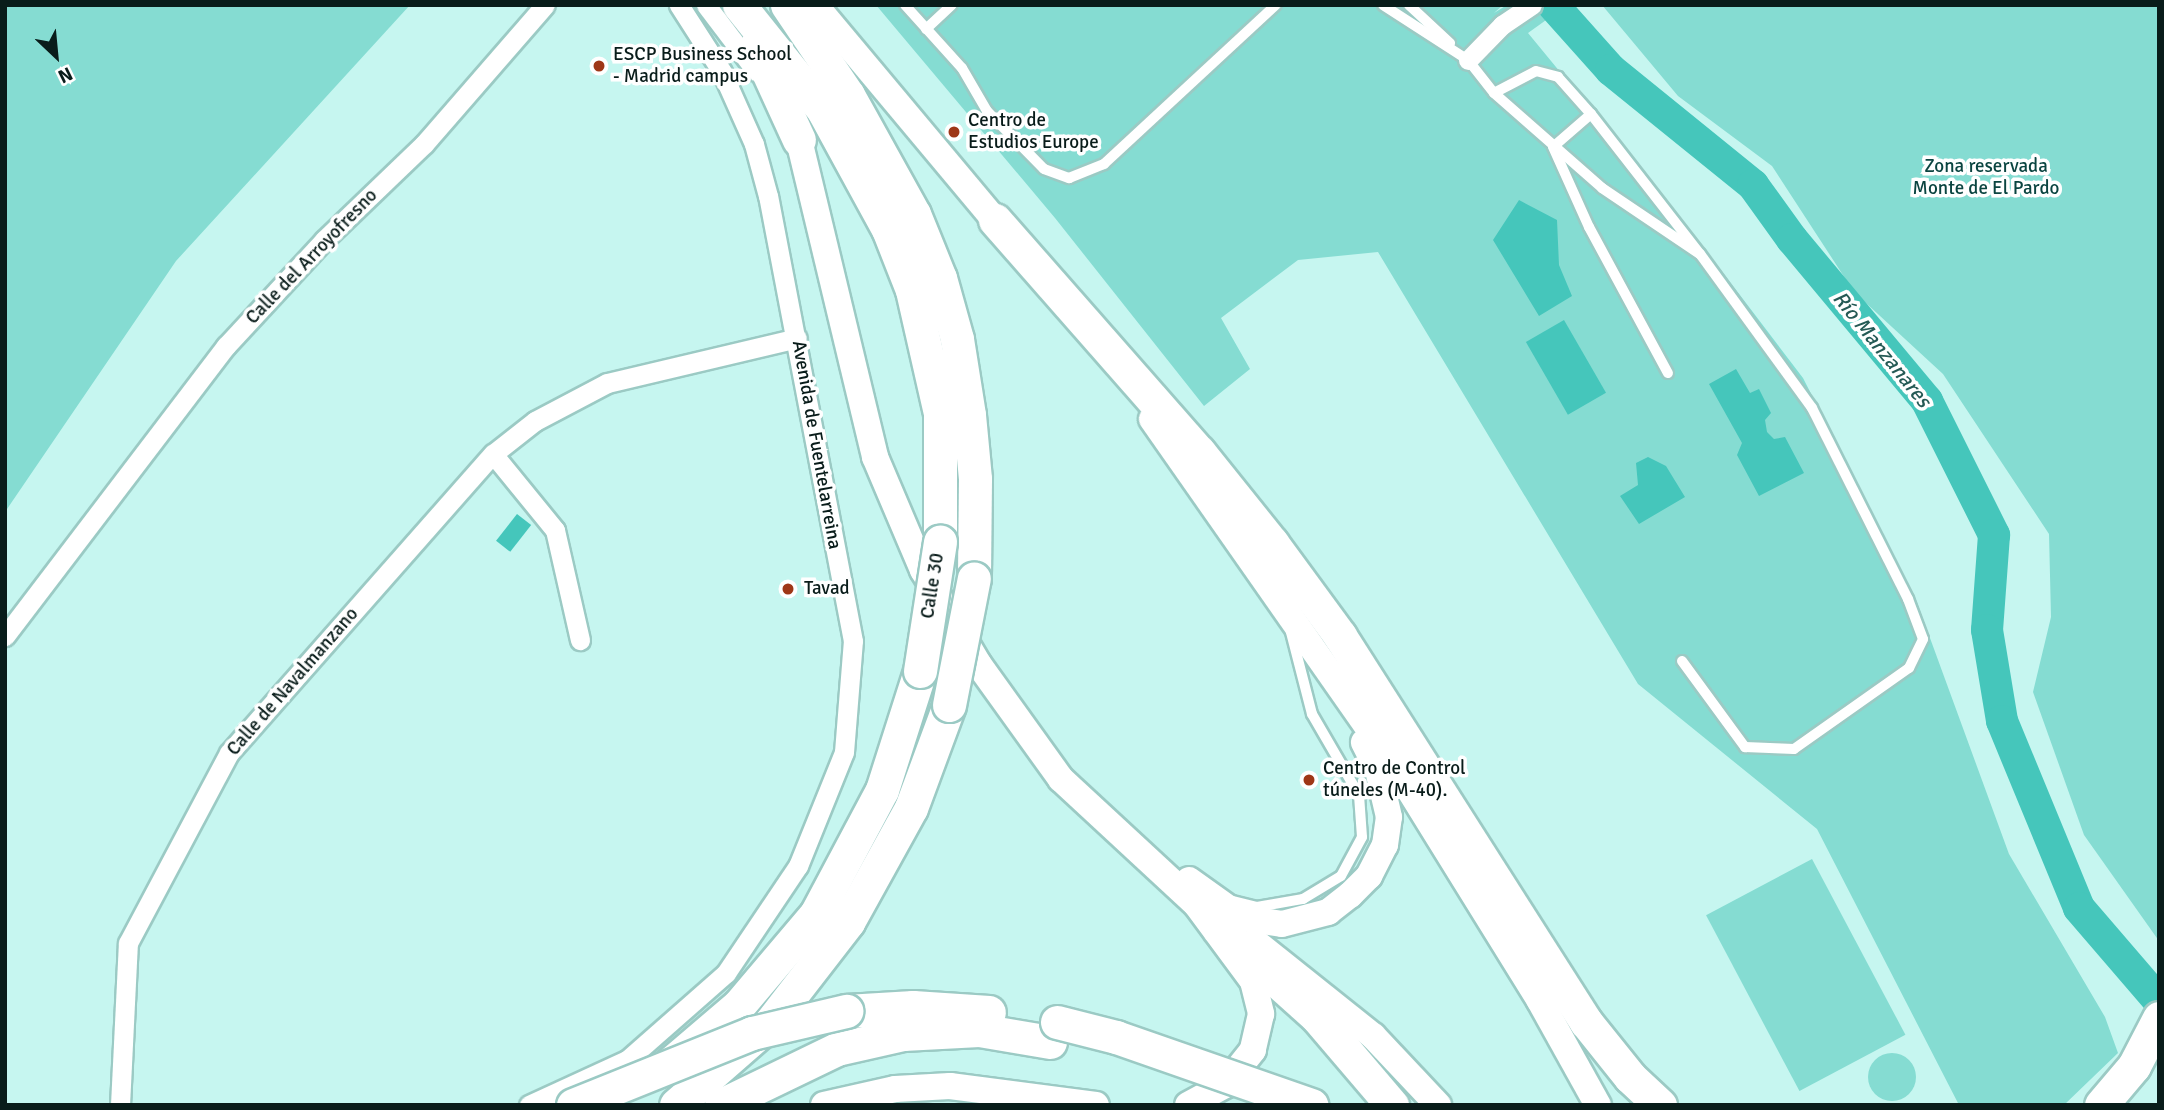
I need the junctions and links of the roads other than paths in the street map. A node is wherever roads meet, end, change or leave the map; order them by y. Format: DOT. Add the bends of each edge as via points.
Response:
graph roads {
  1 [pos="545,5"];
  2 [pos="679,5"];
  3 [pos="692,5"];
  4 [pos="706,5"];
  5 [pos="739,5"];
  6 [pos="787,5"];
  7 [pos="815,5"];
  8 [pos="905,5"];
  9 [pos="952,5"];
  10 [pos="1276,5"];
  11 [pos="1383,5"];
  12 [pos="1409,5"];
  13 [pos="1532,5"];
  14 [pos="926,29"];
  15 [pos="739,49"];
  16 [pos="1468,60"];
  17 [pos="1494,93"];
  18 [pos="1591,114"];
  19 [pos="799,140"];
  20 [pos="1553,147"];
  21 [pos="995,220"];
  22 [pos="1700,254"];
  23 [pos="797,338"];
  24 [pos="1668,373"];
  25 [pos="493,454"];
  26 [pos="1282,599"];
  27 [pos="5,636"];
  28 [pos="580,640"];
  29 [pos="1682,661"];
  30 [pos="1327,665"];
  31 [pos="1446,845"];
  32 [pos="1204,900"];
  33 [pos="1219,929"];
  34 [pos="2153,1028"];
  35 [pos="1053,1032"];
  36 [pos="120,1105"];
  37 [pos="529,1105"];
  38 [pos="573,1105"];
  39 [pos="609,1105"];
  40 [pos="676,1105"];
  41 [pos="721,1105"];
  42 [pos="824,1105"];
  43 [pos="1096,1105"];
  44 [pos="1188,1105"];
  45 [pos="1255,1105"];
  46 [pos="1311,1105"];
  47 [pos="1392,1105"];
  48 [pos="1438,1105"];
  49 [pos="1579,1105"];
  50 [pos="1598,1105"];
  51 [pos="1660,1105"];
  52 [pos="2082,1105"];
  53 [pos="2101,1105"];
  1 -- 27 [label="street, Calle del Arroyofresno" via="424,144 324,240 226,346"];
  2 -- 23 [label="street, Avenida de Fuentelarreina" via="722,72 754,144"];
  3 -- 15 [label="street"];
  4 -- 15 [label="street"];
  5 -- 19 [label="highway"];
  5 -- 39 [label="highway, Calle 30, bridge" via="823,110 888,229 912,290 940,413 940,541 919,671 882,790 816,914 739,1005 676,1060"];
  6 -- 40 [label="highway, Calle 30, bridge" via="848,95 914,214 940,278 957,339 970,415 974,578 949,705 911,808 848,922 770,1023"];
  7 -- 21 [label="street"];
  8 -- 14 [label="lane"];
  9 -- 14 [label="lane"];
  10 -- 14 [label="lane" via="1104,163 1069,178 1044,169 987,111 962,68"];
  11 -- 16 [label="lane"];
  12 -- 16 [label="lane"];
  13 -- 16 [label="street" via="1502,25"];
  15 -- 19 [label="street"];
  16 -- 17 [label="lane"];
  17 -- 18 [label="lane" via="1536,71 1558,77"];
  17 -- 20 [label="lane"];
  18 -- 20 [label="lane"];
  18 -- 22 [label="lane"];
  19 -- 32 [label="street" via="874,457 923,570 979,664 1061,779"];
  20 -- 22 [label="lane" via="1602,188"];
  20 -- 24 [label="lane" via="1589,227"];
  21 -- 26 [label="street" via="1129,388"];
  21 -- 51 [label="highway" via="1199,452 1272,543 1340,636 1586,1022 1630,1077"];
  22 -- 29 [label="lane" via="1812,408 1923,639 1909,668 1794,749 1745,747"];
  23 -- 25 [label="street, Calle de Navalmanzano" via="607,383 535,421"];
  23 -- 37 [label="street, Avenida de Fuentelarreina" via="853,641 844,752 798,866 726,973 627,1060"];
  25 -- 28 [label="street" via="555,530"];
  25 -- 36 [label="street, Calle de Navalmanzano" via="229,753 128,943"];
  26 -- 30 [label="street"];
  26 -- 32 [label="lane" via="1312,714 1359,795 1362,837 1341,876 1303,899 1257,907"];
  30 -- 31 [label="street"];
  30 -- 32 [label="street" via="1378,770 1389,817 1385,845 1369,876 1328,912 1282,924 1242,918"];
  31 -- 49 [label="street"];
  31 -- 50 [label="street"];
  32 -- 33 [label="street"];
  32 -- 48 [label="street" via="1373,1036"];
  33 -- 44 [label="street" via="1253,981 1261,1014 1258,1038 1232,1079"];
  33 -- 47 [label="highway" via="1317,1017"];
  34 -- 52 [label="highway"];
  34 -- 53 [label="highway" via="2134,1066"];
  35 -- 38 [label="highway, bridge" via="914,1006 846,1011 752,1033"];
  35 -- 41 [label="highway" via="903,1034 837,1049"];
  35 -- 45 [label="highway"];
  35 -- 46 [label="highway, bridge" via="1116,1037"];
  42 -- 43 [label="street" via="895,1088 950,1086"];
}
